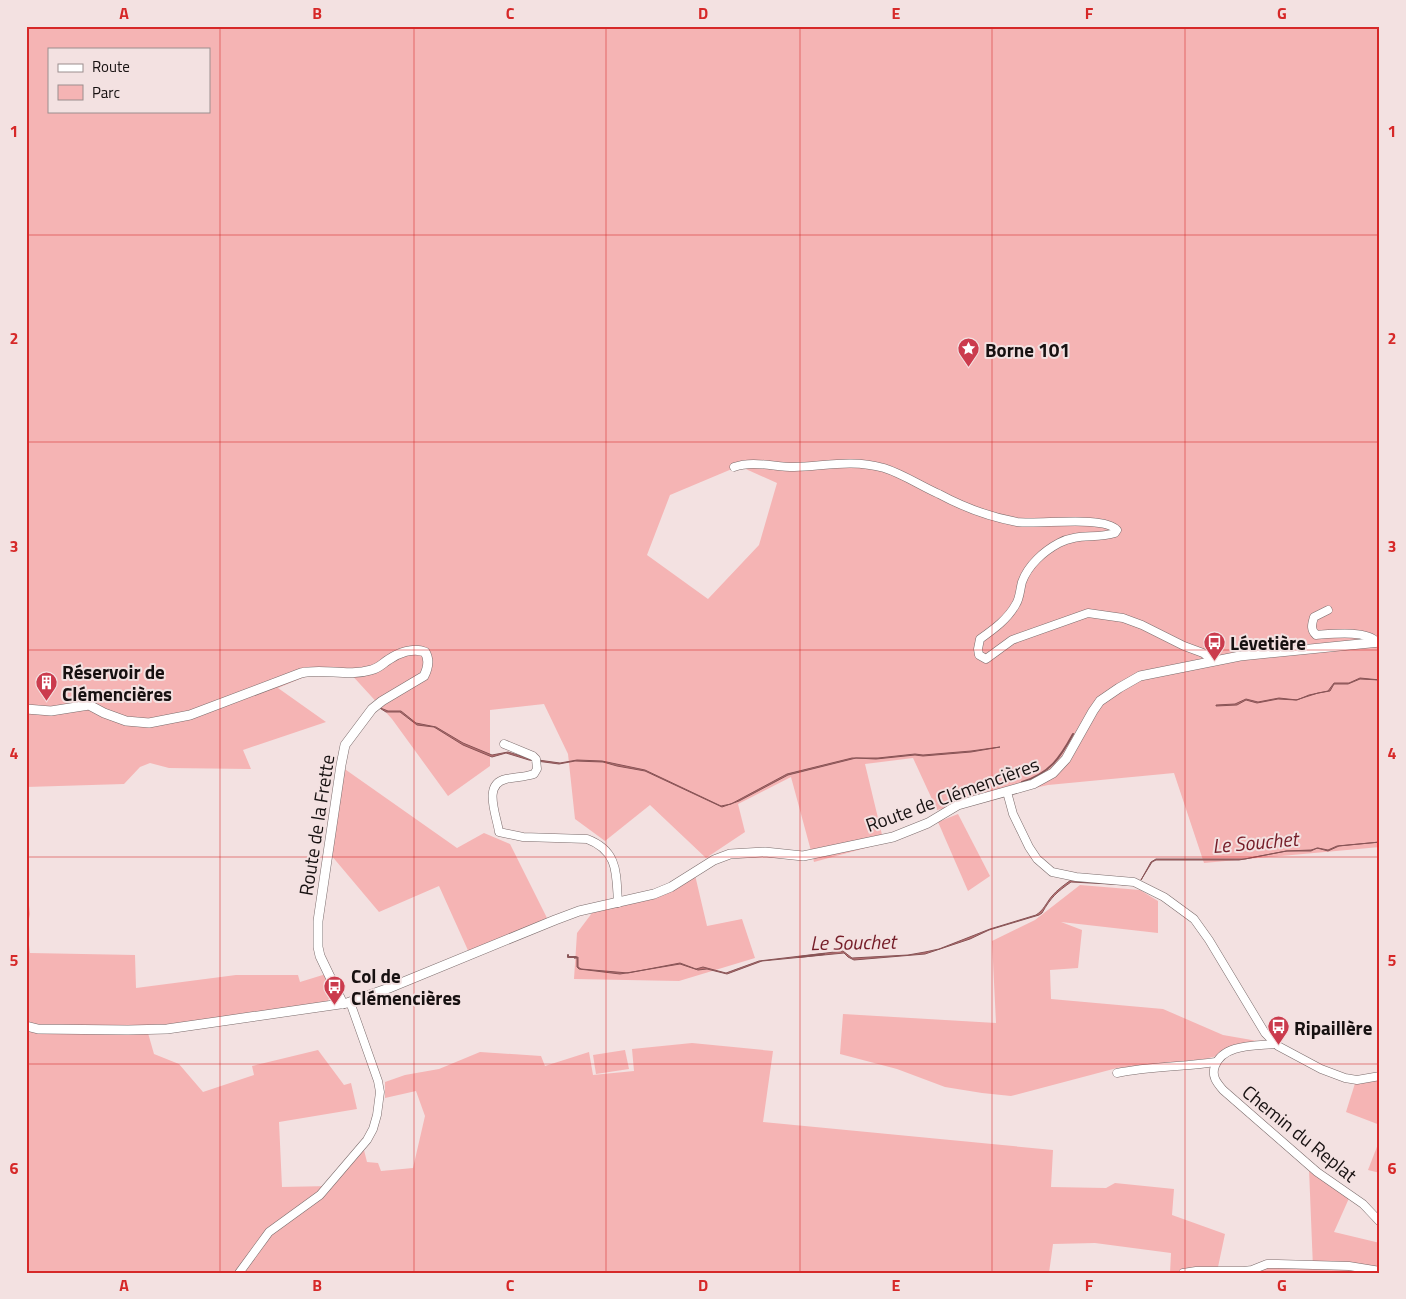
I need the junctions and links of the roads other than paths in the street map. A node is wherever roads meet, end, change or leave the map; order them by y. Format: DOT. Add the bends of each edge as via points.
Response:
graph roads {
  1 [pos="734,467"];
  2 [pos="1328,610"];
  3 [pos="1378,642"];
  4 [pos="1203,653"];
  5 [pos="1214,661"];
  6 [pos="1201,663"];
  7 [pos="26,709"];
  8 [pos="504,744"];
  9 [pos="1007,792"];
  10 [pos="618,903"];
  11 [pos="347,1003"];
  12 [pos="26,1026"];
  13 [pos="1274,1044"];
  14 [pos="1216,1062"];
  15 [pos="1117,1073"];
  16 [pos="1380,1076"];
  17 [pos="1380,1222"];
  18 [pos="1380,1271"];
  19 [pos="239,1273"];
  20 [pos="1183,1273"];
  1 -- 4 [label="street" via="742,464 793,467 840,462 861,464 885,468 969,508 1019,522 1110,524 1116,533 1069,539 1034,562 1023,580 1017,603 1006,618 980,639 979,655 986,659 1012,640 1088,613 1123,618"];
  2 -- 3 [label="street" via="1314,617 1312,631 1316,635 1360,634"];
  3 -- 5 [label="street, Route de Clémencières" via="1257,653"];
  4 -- 5 [label="street"];
  4 -- 6 [label="street"];
  5 -- 6 [label="street, Route de Clémencières"];
  6 -- 9 [label="street, Route de Clémencières" via="1140,676 1119,688 1092,711 1066,759 1053,773 1033,784"];
  7 -- 11 [label="street, Route de la Frette" via="51,712 89,706 126,721 149,723 190,715 301,673 371,670 398,654 413,650 425,652 428,669 424,676 372,709 345,745 317,939 320,956"];
  8 -- 10 [label="street" via="534,756 537,769 534,774 504,780 495,786 492,797 499,832 523,837 596,842 604,847 616,866"];
  9 -- 10 [label="street, Route de Clémencières" via="958,806 893,837 815,855 730,854 708,863 662,891"];
  9 -- 13 [label="street" via="1013,814 1029,847 1052,872 1134,882 1164,897 1194,920"];
  10 -- 11 [label="street, Route de Clémencières" via="555,920"];
  11 -- 12 [label="street, Route de Clémencières" via="167,1029"];
  11 -- 19 [label="street" via="378,1081 380,1092 373,1129 356,1155 320,1195 269,1232"];
  13 -- 14 [label="street" via="1231,1050"];
  13 -- 16 [label="street" via="1345,1078 1357,1080"];
  14 -- 15 [label="street"];
  14 -- 17 [label="street, Chemin du Replat" via="1213,1069 1216,1083 1223,1090 1318,1172 1363,1204"];
  18 -- 20 [label="street" via="1349,1266 1267,1264 1244,1271 1196,1270"];
}
